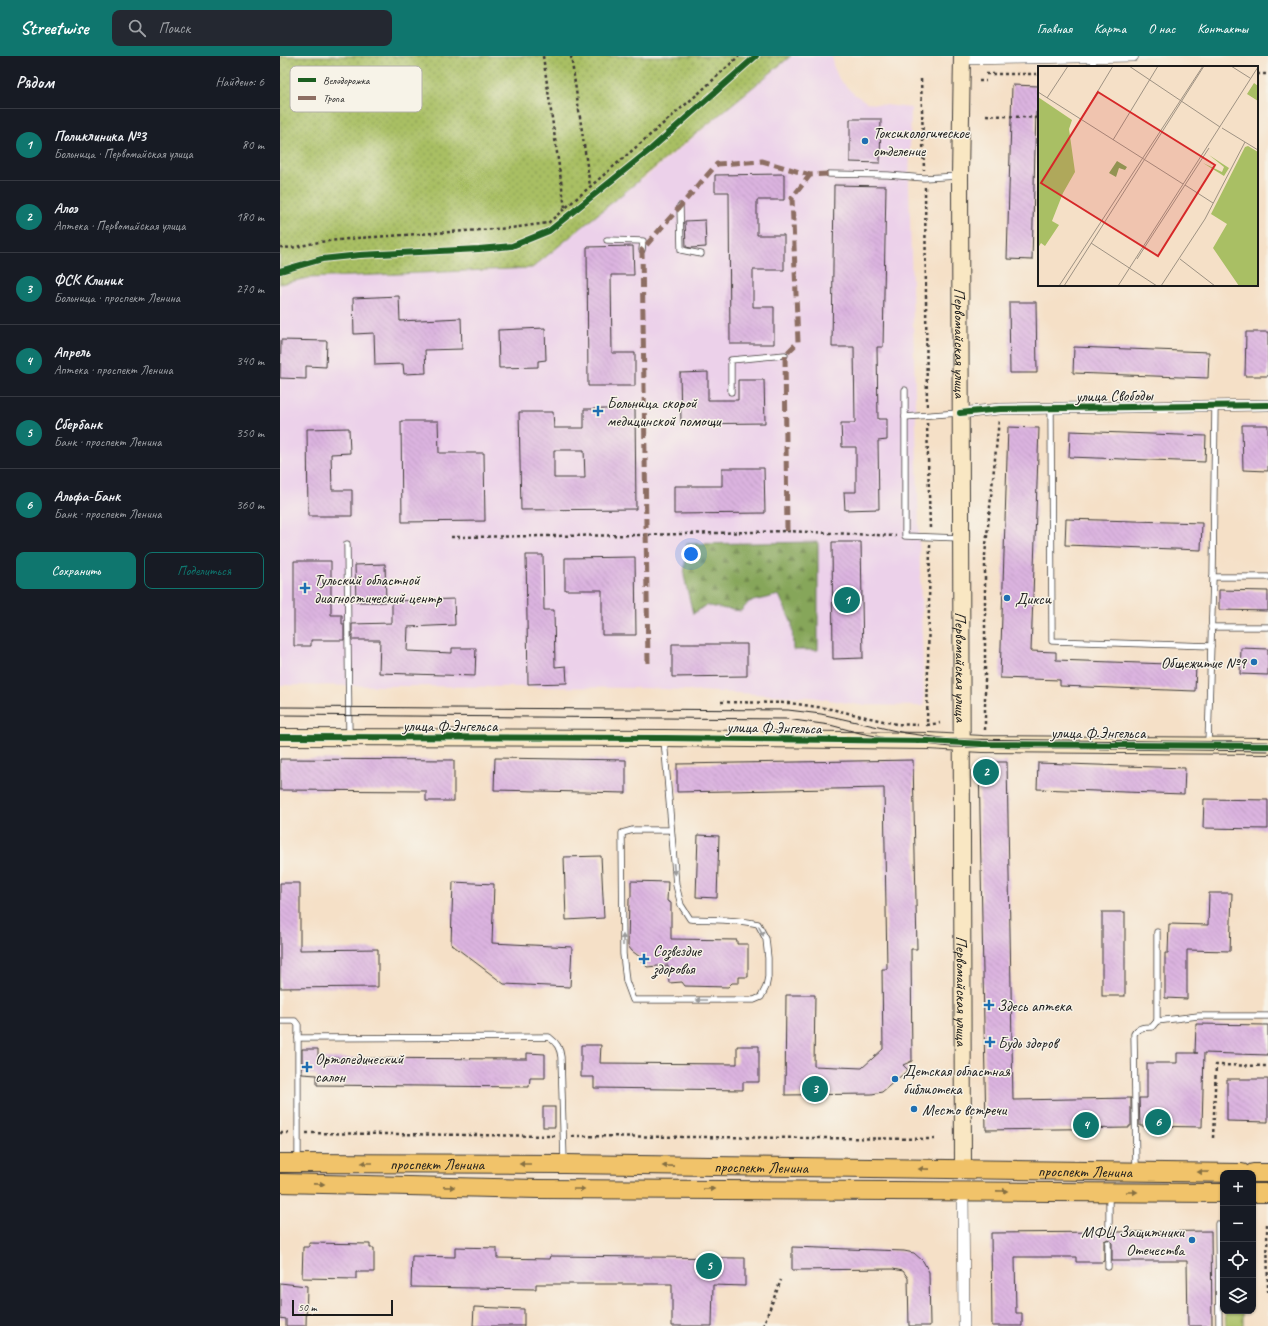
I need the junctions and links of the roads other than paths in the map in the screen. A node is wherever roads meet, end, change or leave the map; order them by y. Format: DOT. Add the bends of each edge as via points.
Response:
graph roads {
  1 [pos="1133,56"];
  2 [pos="962,57"];
  3 [pos="1094,62"];
  4 [pos="829,174"];
  5 [pos="960,176"];
  6 [pos="680,206"];
  7 [pos="607,240"];
  8 [pos="642,250"];
  9 [pos="701,254"];
  10 [pos="785,355"];
  11 [pos="905,390"];
  12 [pos="731,392"];
  13 [pos="1268,405"];
  14 [pos="1215,406"];
  15 [pos="1052,408"];
  16 [pos="960,413"];
  17 [pos="905,417"];
  18 [pos="961,538"];
  19 [pos="347,544"];
  20 [pos="1213,577"];
  21 [pos="1268,577"];
  22 [pos="1211,627"];
  23 [pos="1268,627"];
  24 [pos="1211,646"];
  25 [pos="280,737"];
  26 [pos="349,737"];
  27 [pos="664,738"];
  28 [pos="962,743"];
  29 [pos="1208,746"];
  30 [pos="1268,746"];
  31 [pos="671,830"];
  32 [pos="1157,932"];
  33 [pos="1268,1016"];
  34 [pos="280,1021"];
  35 [pos="1157,1021"];
  36 [pos="298,1038"];
  37 [pos="280,1163"];
  38 [pos="298,1163"];
  39 [pos="564,1164"];
  40 [pos="963,1170"];
  41 [pos="1136,1171"];
  42 [pos="1220,1173"];
  43 [pos="1256,1173"];
  44 [pos="1268,1173"];
  45 [pos="280,1183"];
  46 [pos="963,1191"];
  47 [pos="1109,1192"];
  48 [pos="1220,1193"];
  49 [pos="1256,1193"];
  50 [pos="1268,1193"];
  51 [pos="1218,1224"];
  52 [pos="1108,1232"];
  53 [pos="1108,1243"];
  54 [pos="1108,1267"];
  55 [pos="964,1326"];
  56 [pos="1219,1326"];
  1 -- 3 [label="street"];
  2 -- 3 [label="street"];
  2 -- 5 [label="main road, Первомайская улица"];
  4 -- 5 [label="lane" via="924,178"];
  5 -- 16 [label="main road, Первомайская улица"];
  6 -- 9 [label="lane" via="681,250"];
  7 -- 8 [label="lane" via="643,241"];
  10 -- 12 [label="lane" via="731,360"];
  11 -- 17 [label="lane"];
  13 -- 14 [label="street, улица Свободы"];
  14 -- 15 [label="street, улица Свободы"];
  14 -- 20 [label="lane"];
  15 -- 16 [label="street, улица Свободы"];
  15 -- 24 [label="lane" via="1052,641"];
  16 -- 17 [label="lane"];
  16 -- 18 [label="main road, Первомайская улица"];
  17 -- 18 [label="lane" via="905,536"];
  18 -- 28 [label="main road, Первомайская улица"];
  19 -- 26 [label="lane"];
  20 -- 21 [label="lane"];
  20 -- 22 [label="lane"];
  22 -- 23 [label="lane"];
  22 -- 24 [label="lane"];
  24 -- 29 [label="lane"];
  25 -- 26 [label="main road, улица Ф.Энгельса"];
  26 -- 27 [label="main road, улица Ф.Энгельса"];
  27 -- 28 [label="main road, улица Ф.Энгельса"];
  27 -- 31 [label="lane"];
  28 -- 29 [label="main road, улица Ф.Энгельса"];
  28 -- 40 [label="main road, Первомайская улица"];
  29 -- 30 [label="main road, улица Ф.Энгельса"];
  31 -- 31 [label="lane, one-way" via="680,905 690,919 758,924 766,939 768,958 768,976 761,997 754,1000 632,1000 626,981 623,954 622,833 633,830"];
  32 -- 35 [label="lane"];
  33 -- 35 [label="lane" via="1198,1016"];
  34 -- 36 [label="lane" via="295,1021"];
  35 -- 41 [label="lane" via="1152,1027 1140,1028 1134,1034"];
  36 -- 38 [label="lane"];
  36 -- 39 [label="lane" via="549,1037 560,1048"];
  37 -- 38 [label="main road, проспект Ленина"];
  39 -- 38 [label="main road, проспект Ленина, one-way"];
  40 -- 39 [label="main road, проспект Ленина, one-way"];
  40 -- 41 [label="main road, проспект Ленина"];
  40 -- 46 [label="main road, Первомайская улица"];
  42 -- 41 [label="main road, проспект Ленина, one-way"];
  43 -- 44 [label="main road"];
  45 -- 46 [label="main road, проспект Ленина, one-way" via="539,1189"];
  46 -- 47 [label="main road, проспект Ленина, one-way"];
  46 -- 55 [label="street, Первомайская улица"];
  47 -- 48 [label="main road, проспект Ленина, one-way"];
  47 -- 52 [label="lane"];
  49 -- 50 [label="main road"];
  51 -- 56 [label="lane"];
  53 -- 54 [label="lane"];
}
